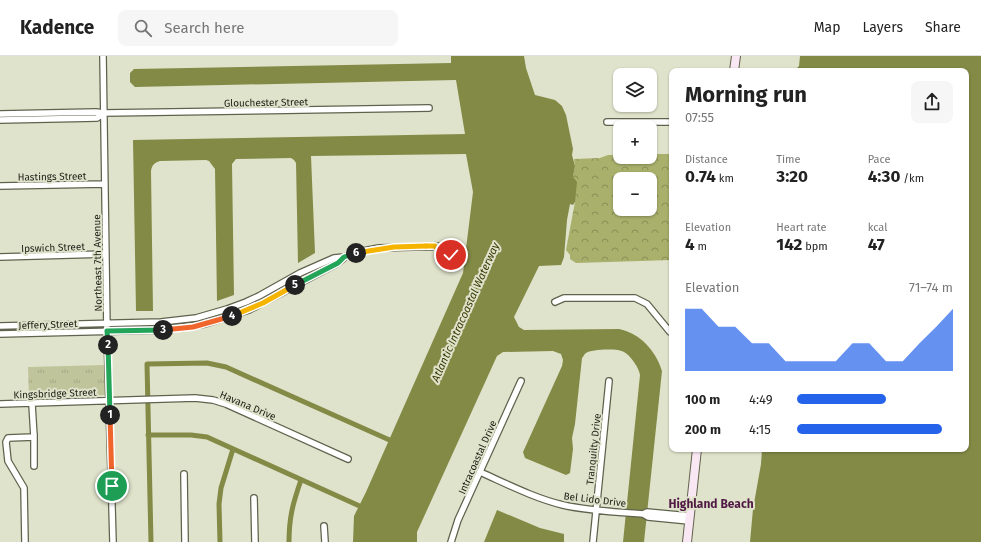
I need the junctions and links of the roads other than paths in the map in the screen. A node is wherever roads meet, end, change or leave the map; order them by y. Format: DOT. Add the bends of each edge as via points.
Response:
graph roads {
  1 [pos="103,56"];
  2 [pos="736,56"];
  3 [pos="734,68"];
  4 [pos="429,108"];
  5 [pos="104,113"];
  6 [pos="0,114"];
  7 [pos="16,117"];
  8 [pos="0,120"];
  9 [pos="607,122"];
  10 [pos="669,122"];
  11 [pos="105,184"];
  12 [pos="0,186"];
  13 [pos="435,246"];
  14 [pos="106,254"];
  15 [pos="0,257"];
  16 [pos="344,257"];
  17 [pos="555,302"];
  18 [pos="185,319"];
  19 [pos="107,323"];
  20 [pos="2,326"];
  21 [pos="186,328"];
  22 [pos="107,331"];
  23 [pos="669,331"];
  24 [pos="3,334"];
  25 [pos="521,381"];
  26 [pos="609,381"];
  27 [pos="110,400"];
  28 [pos="0,404"];
  29 [pos="32,404"];
  30 [pos="34,437"];
  31 [pos="697,452"];
  32 [pos="348,459"];
  33 [pos="34,466"];
  34 [pos="480,472"];
  35 [pos="184,474"];
  36 [pos="254,498"];
  37 [pos="596,510"];
  38 [pos="690,518"];
  39 [pos="324,526"];
  40 [pos="25,542"];
  41 [pos="113,542"];
  42 [pos="185,542"];
  43 [pos="255,542"];
  44 [pos="325,542"];
  45 [pos="451,542"];
  46 [pos="593,542"];
  47 [pos="687,542"];
  1 -- 5 [label="street, Northeast 7th Avenue"];
  2 -- 3 [label="main road"];
  4 -- 5 [label="street, Glouchester Street"];
  5 -- 7 [label="street, Glouchester Street" via="97,118"];
  5 -- 11 [label="street, Northeast 7th Avenue"];
  6 -- 7 [label="street, Glouchester Street"];
  7 -- 8 [label="street, Glouchester Street"];
  9 -- 10 [label="street"];
  11 -- 12 [label="street, Hastings Street"];
  11 -- 14 [label="street, Northeast 7th Avenue"];
  13 -- 16 [label="street, Jeffery Street" via="379,248"];
  14 -- 15 [label="street, Ipswich Street"];
  14 -- 19 [label="street, Northeast 7th Avenue"];
  16 -- 18 [label="street, Jeffery Street" via="334,258 312,268 237,306"];
  16 -- 21 [label="street, Jeffery Street" via="334,265 249,310"];
  17 -- 23 [label="street" via="564,298 635,298 647,304"];
  18 -- 19 [label="street, Jeffery Street"];
  18 -- 21 [label="street"];
  19 -- 20 [label="street, Jeffery Street"];
  19 -- 22 [label="street, Northeast 7th Avenue"];
  20 -- 24 [label="street"];
  21 -- 22 [label="street, Jeffery Street"];
  22 -- 24 [label="street, Jeffery Street"];
  22 -- 27 [label="street, Northeast 7th Avenue"];
  25 -- 34 [label="street, Intracoastal Drive"];
  26 -- 37 [label="street, Tranquilty Drive"];
  27 -- 28 [label="street, Kingsbridge Street"];
  27 -- 32 [label="street, Havana Drive" via="204,398 222,402"];
  27 -- 41 [label="street, Northeast 7th Avenue"];
  29 -- 30 [label="street"];
  30 -- 33 [label="street"];
  30 -- 40 [label="street" via="8,438 6,442 8,461 24,488"];
  31 -- 38 [label="main road"];
  34 -- 37 [label="street, Bel Lido Drive" via="549,501"];
  34 -- 45 [label="street, Intracoastal Drive"];
  35 -- 42 [label="street"];
  36 -- 43 [label="street"];
  37 -- 38 [label="street, Bel Lido Drive"];
  37 -- 46 [label="street, Tranquilty Drive"];
  38 -- 47 [label="main road"];
  39 -- 44 [label="street"];
}
